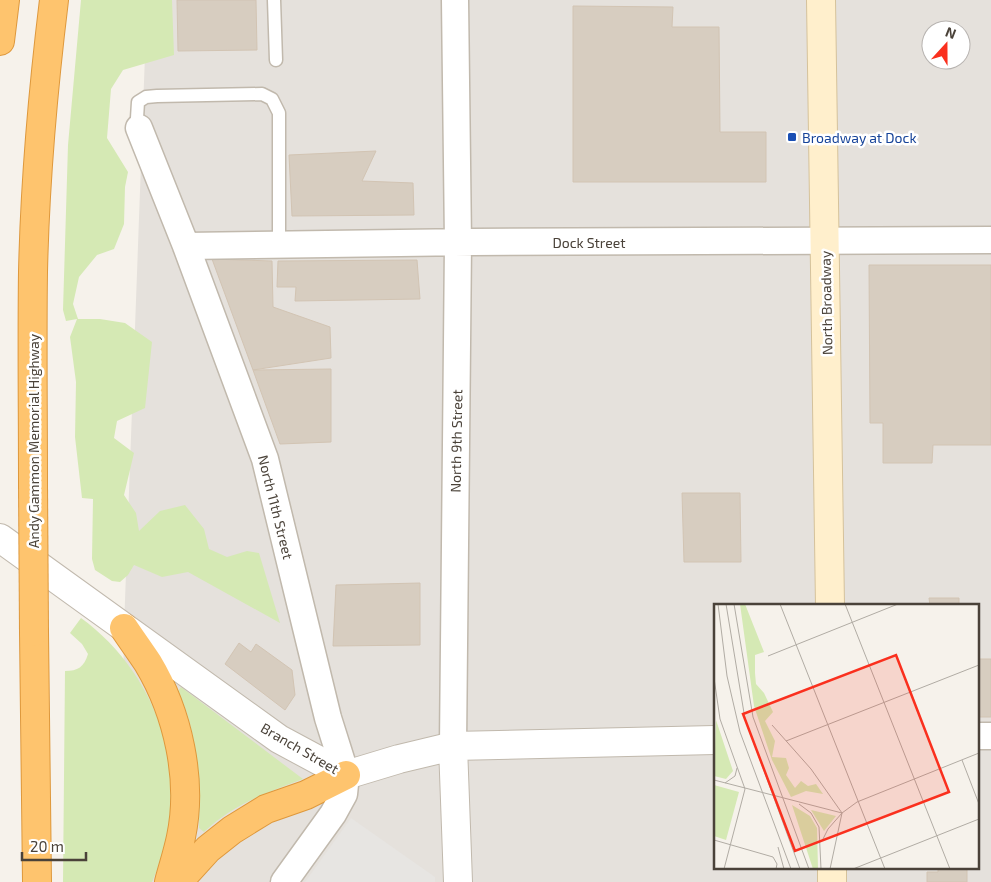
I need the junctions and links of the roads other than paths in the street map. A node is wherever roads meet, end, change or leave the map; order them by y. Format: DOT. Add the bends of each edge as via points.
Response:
graph roads {
  1 [pos="5,0"];
  2 [pos="54,0"];
  3 [pos="274,0"];
  4 [pos="455,0"];
  5 [pos="820,0"];
  6 [pos="0,41"];
  7 [pos="276,60"];
  8 [pos="139,128"];
  9 [pos="991,240"];
  10 [pos="825,242"];
  11 [pos="458,243"];
  12 [pos="279,245"];
  13 [pos="186,246"];
  14 [pos="0,538"];
  15 [pos="830,604"];
  16 [pos="124,628"];
  17 [pos="978,736"];
  18 [pos="991,736"];
  19 [pos="714,740"];
  20 [pos="453,746"];
  21 [pos="346,775"];
  22 [pos="37,882"];
  23 [pos="169,882"];
  24 [pos="178,882"];
  25 [pos="284,882"];
  26 [pos="458,882"];
  1 -- 6 [label="highway"];
  2 -- 22 [label="highway, Andy Gammon Memorial Highway, bridge" via="39,156 33,271"];
  3 -- 7 [label="lane"];
  4 -- 11 [label="street, North 9th Street"];
  5 -- 10 [label="main road, North Broadway"];
  8 -- 12 [label="lane" via="136,118 138,102 146,97 262,94 272,99 279,113"];
  8 -- 13 [label="street, North 11th Street"];
  9 -- 10 [label="street, Dock Street"];
  10 -- 11 [label="street, Dock Street"];
  10 -- 15 [label="main road, North Broadway"];
  11 -- 12 [label="street, Dock Street"];
  11 -- 20 [label="street, North 9th Street"];
  12 -- 13 [label="street, Dock Street"];
  13 -- 21 [label="street, North 11th Street" via="264,459 328,718"];
  14 -- 16 [label="street, Branch Street"];
  16 -- 21 [label="street, Branch Street" via="279,739"];
  16 -- 23 [label="highway" via="148,664 168,705 183,764 182,837"];
  17 -- 18 [label="street"];
  19 -- 20 [label="street, Branch Street"];
  20 -- 21 [label="street, Branch Street"];
  20 -- 26 [label="street, North 9th Street"];
  21 -- 24 [label="highway" via="266,809 232,830 208,849"];
  21 -- 25 [label="street, North 11th Street" via="344,794 333,814"];
}
